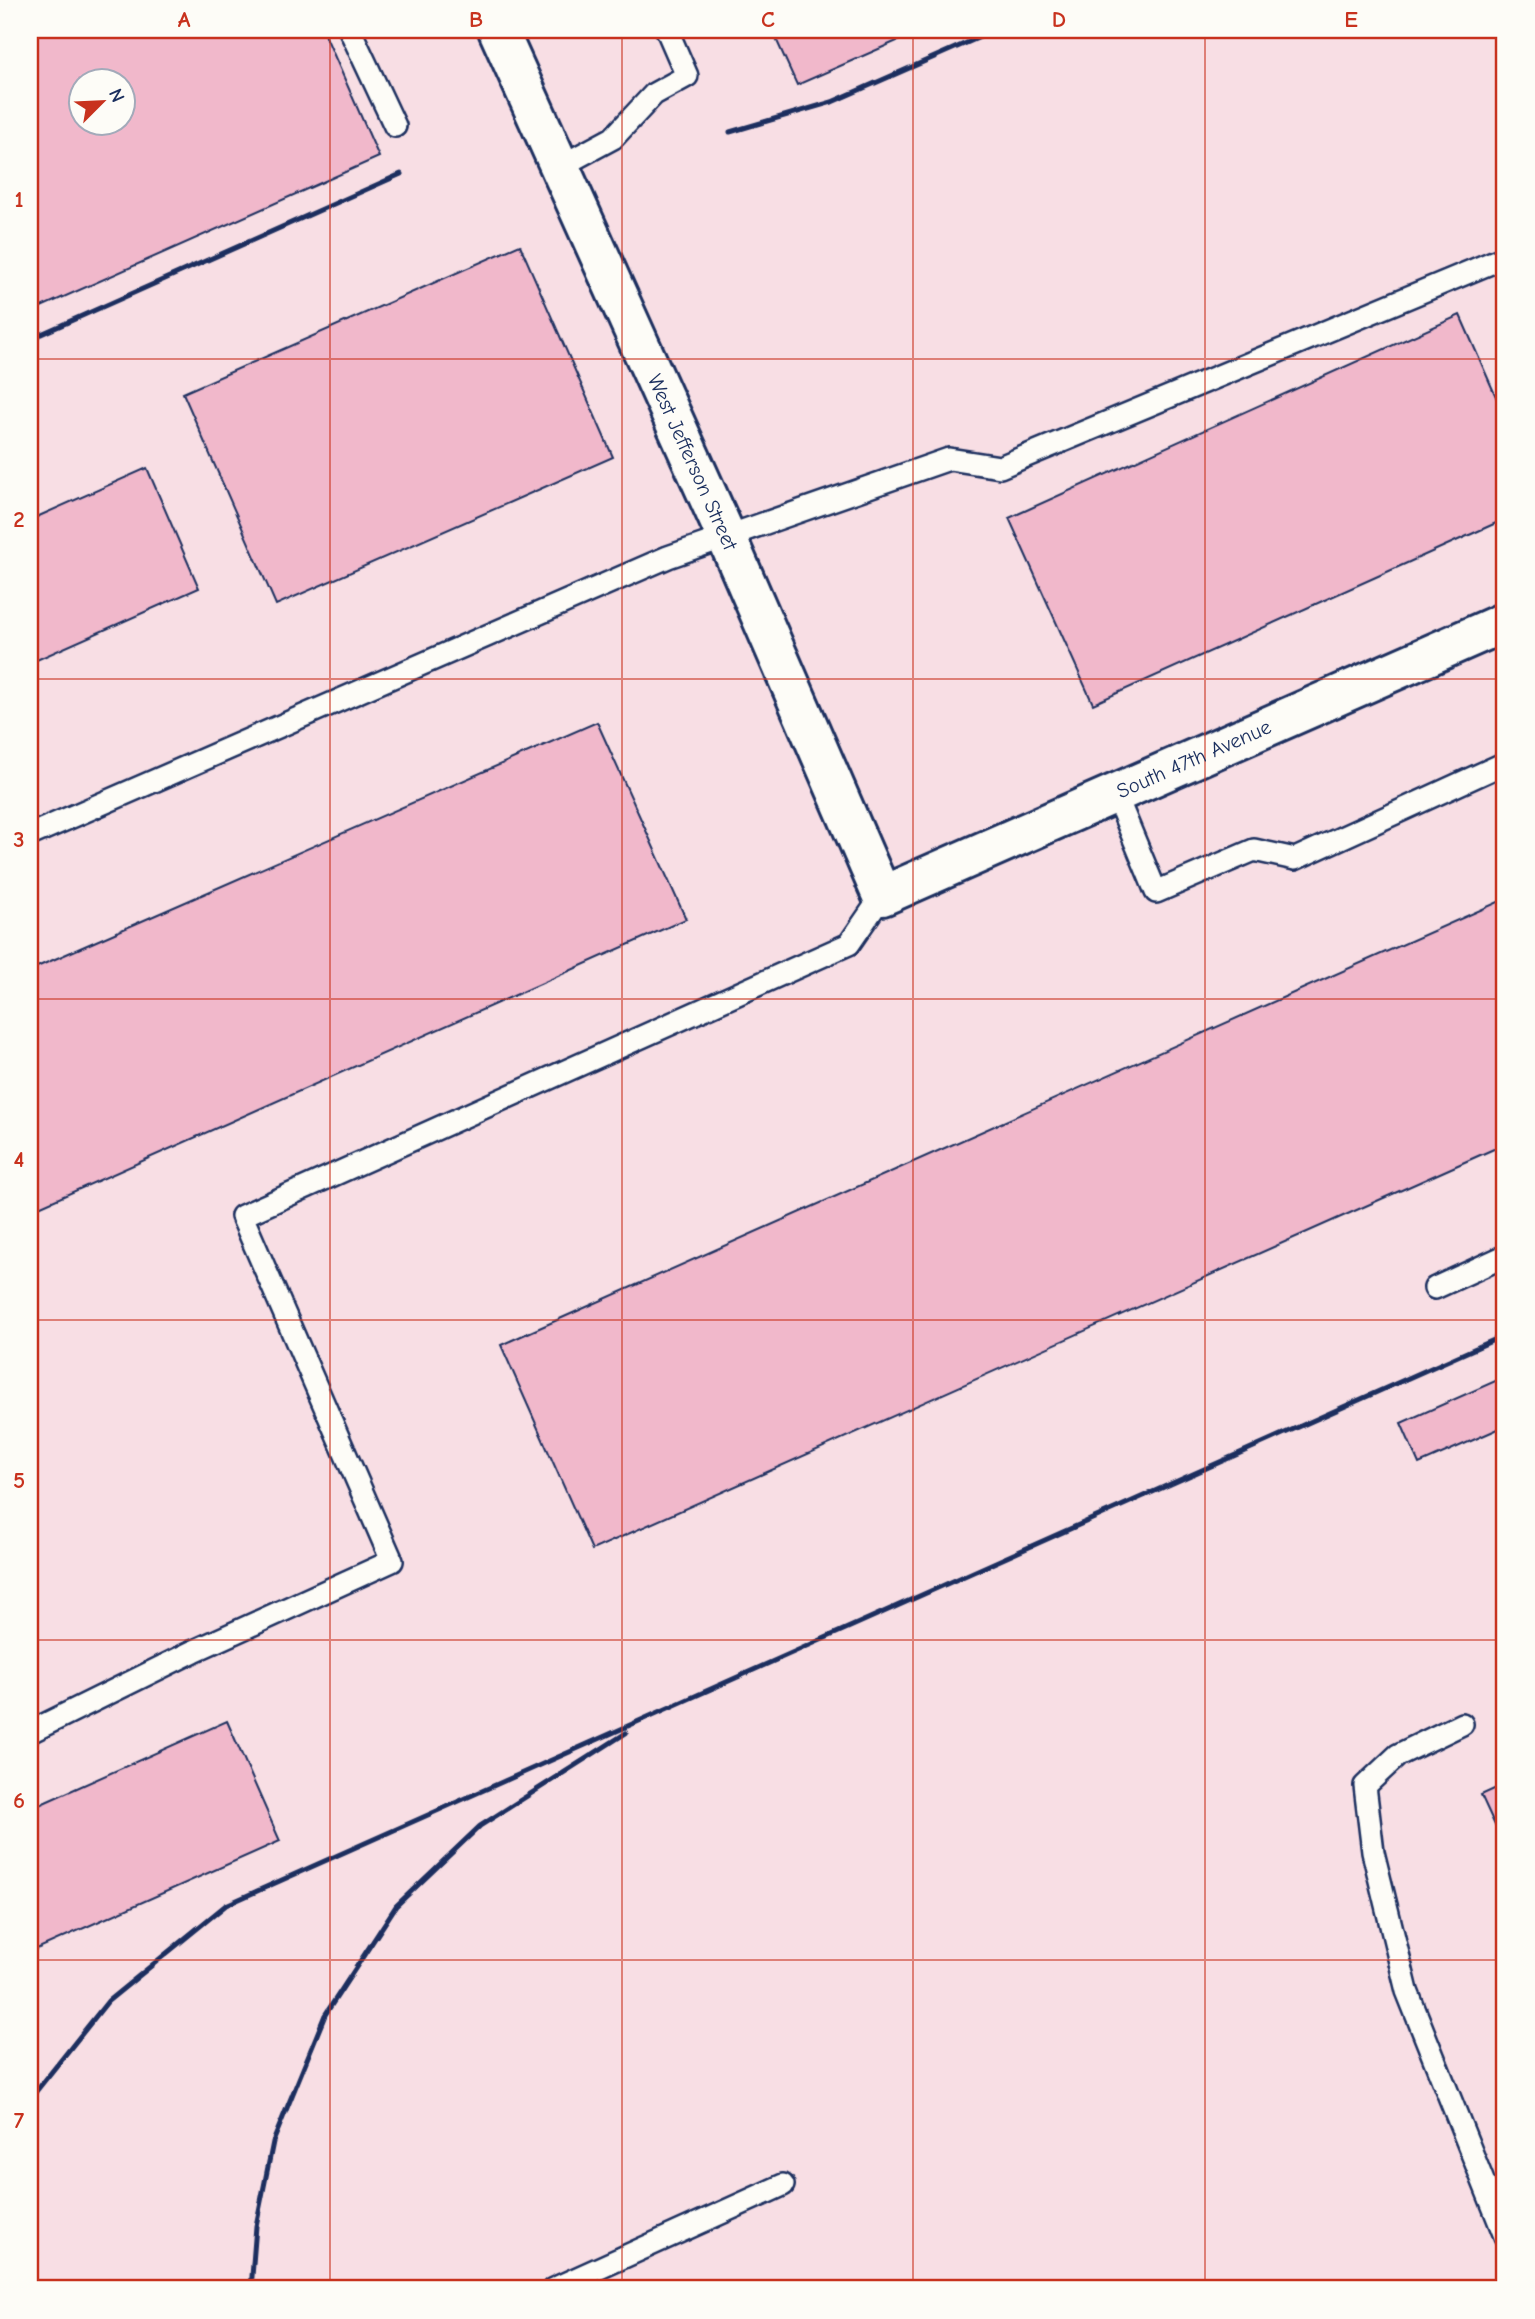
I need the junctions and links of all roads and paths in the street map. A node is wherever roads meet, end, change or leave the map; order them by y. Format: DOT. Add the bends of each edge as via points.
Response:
graph roads {
  1 [pos="350,30"];
  2 [pos="498,30"];
  3 [pos="667,30"];
  4 [pos="395,126"];
  5 [pos="559,167"];
  6 [pos="1505,257"];
  7 [pos="726,537"];
  8 [pos="1505,622"];
  9 [pos="1505,763"];
  10 [pos="1115,793"];
  11 [pos="30,835"];
  12 [pos="882,896"];
  13 [pos="1505,1256"];
  14 [pos="1435,1289"];
  15 [pos="1462,1724"];
  16 [pos="30,1732"];
  17 [pos="783,2185"];
  18 [pos="1505,2236"];
  19 [pos="553,2289"];
  1 -- 4 [label="lane"];
  2 -- 5 [label="street, West Jefferson Street"];
  3 -- 5 [label="lane" via="687,76 654,94 613,138"];
  5 -- 7 [label="street, West Jefferson Street"];
  6 -- 7 [label="lane" via="1000,467 948,459"];
  7 -- 11 [label="lane" via="668,557"];
  7 -- 12 [label="street, West Jefferson Street"];
  8 -- 10 [label="street, South 47th Avenue"];
  9 -- 10 [label="lane" via="1295,859 1254,850 1156,892"];
  10 -- 12 [label="street, South 47th Avenue"];
  12 -- 16 [label="lane" via="849,944 242,1216 392,1561"];
  13 -- 14 [label="lane"];
  15 -- 18 [label="lane" via="1398,1755 1365,1786 1373,1852 1406,1991"];
  17 -- 19 [label="lane"];
}
